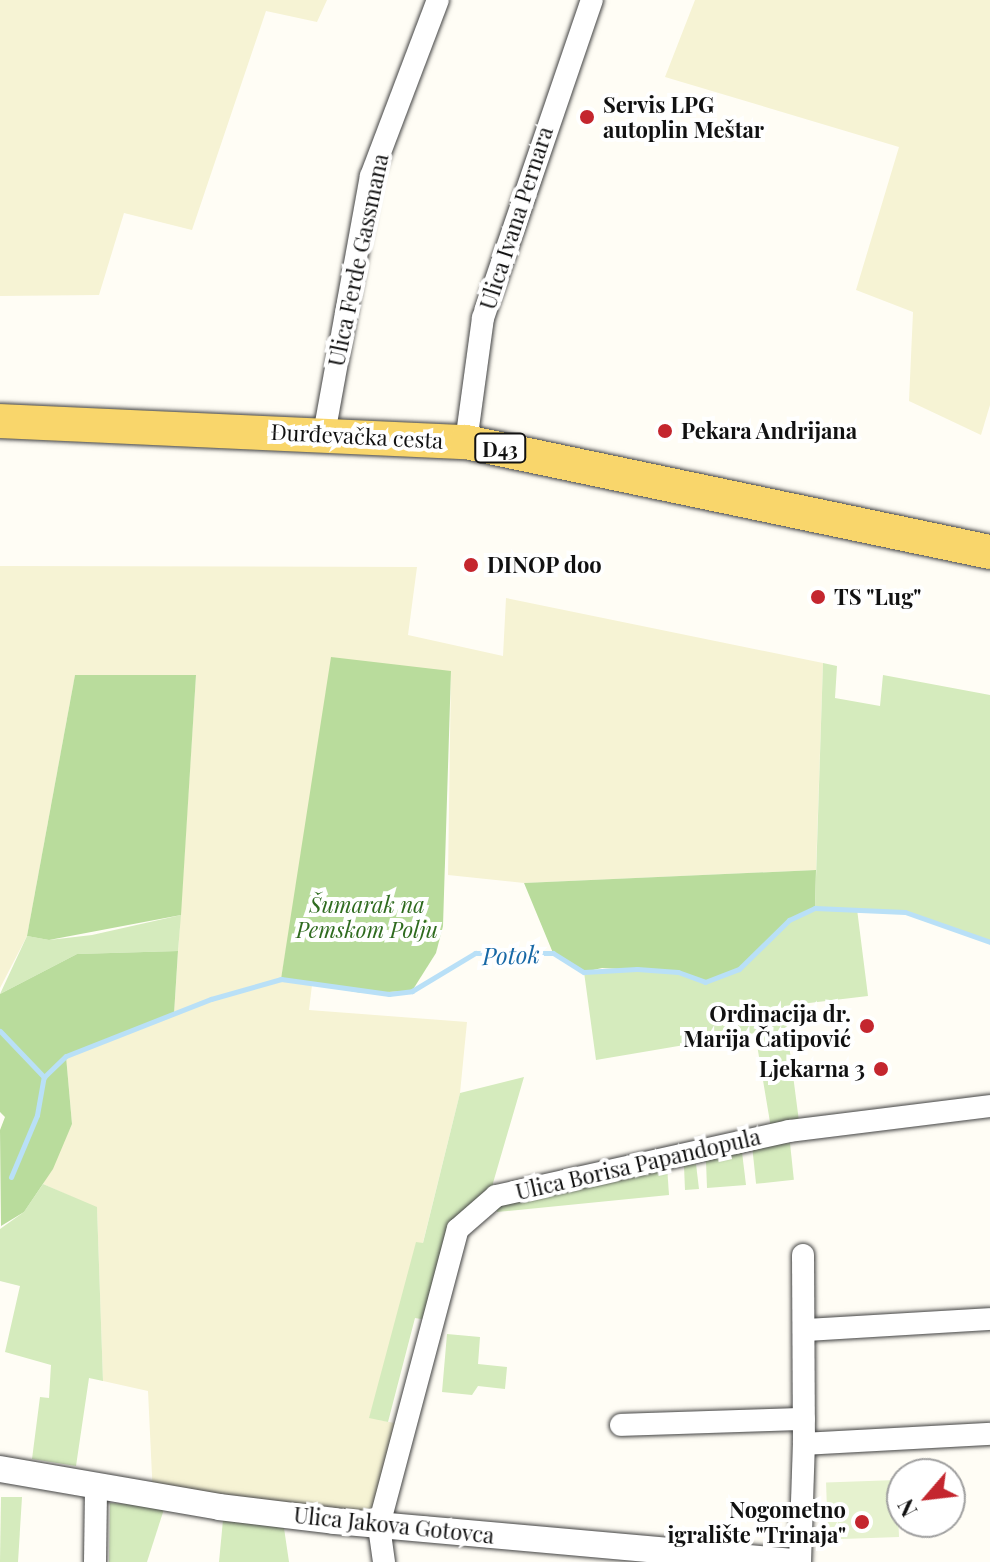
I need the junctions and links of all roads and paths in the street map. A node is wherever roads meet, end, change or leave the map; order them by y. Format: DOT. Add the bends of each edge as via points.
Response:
graph roads {
  1 [pos="438,0"];
  2 [pos="592,0"];
  3 [pos="0,421"];
  4 [pos="324,434"];
  5 [pos="466,442"];
  6 [pos="990,552"];
  7 [pos="990,1106"];
  8 [pos="803,1255"];
  9 [pos="990,1319"];
  10 [pos="805,1330"];
  11 [pos="804,1419"];
  12 [pos="621,1425"];
  13 [pos="990,1434"];
  14 [pos="804,1444"];
  15 [pos="0,1469"];
  16 [pos="96,1487"];
  17 [pos="379,1525"];
  18 [pos="95,1562"];
  19 [pos="384,1562"];
  20 [pos="791,1562"];
  21 [pos="800,1562"];
  1 -- 4 [label="street, Ulica Ferde Gassmana" via="371,176"];
  2 -- 5 [label="street, Ulica Ivana Pernara" via="483,318"];
  3 -- 4 [label="main road, Đurđevačka cesta / D43"];
  4 -- 5 [label="main road, Đurđevačka cesta / D43"];
  5 -- 6 [label="main road, Đurđevačka cesta / D43"];
  7 -- 17 [label="street, Ulica Borisa Papandopula" via="789,1131 496,1196 458,1229"];
  8 -- 10 [label="street"];
  9 -- 10 [label="street"];
  10 -- 11 [label="street"];
  11 -- 12 [label="street"];
  11 -- 14 [label="street"];
  13 -- 14 [label="street"];
  14 -- 21 [label="street"];
  15 -- 16 [label="street, Ulica Jakova Gotovca"];
  16 -- 17 [label="street, Ulica Jakova Gotovca"];
  16 -- 18 [label="street"];
  17 -- 19 [label="street"];
  17 -- 20 [label="street, Ulica Jakova Gotovca"];
}
